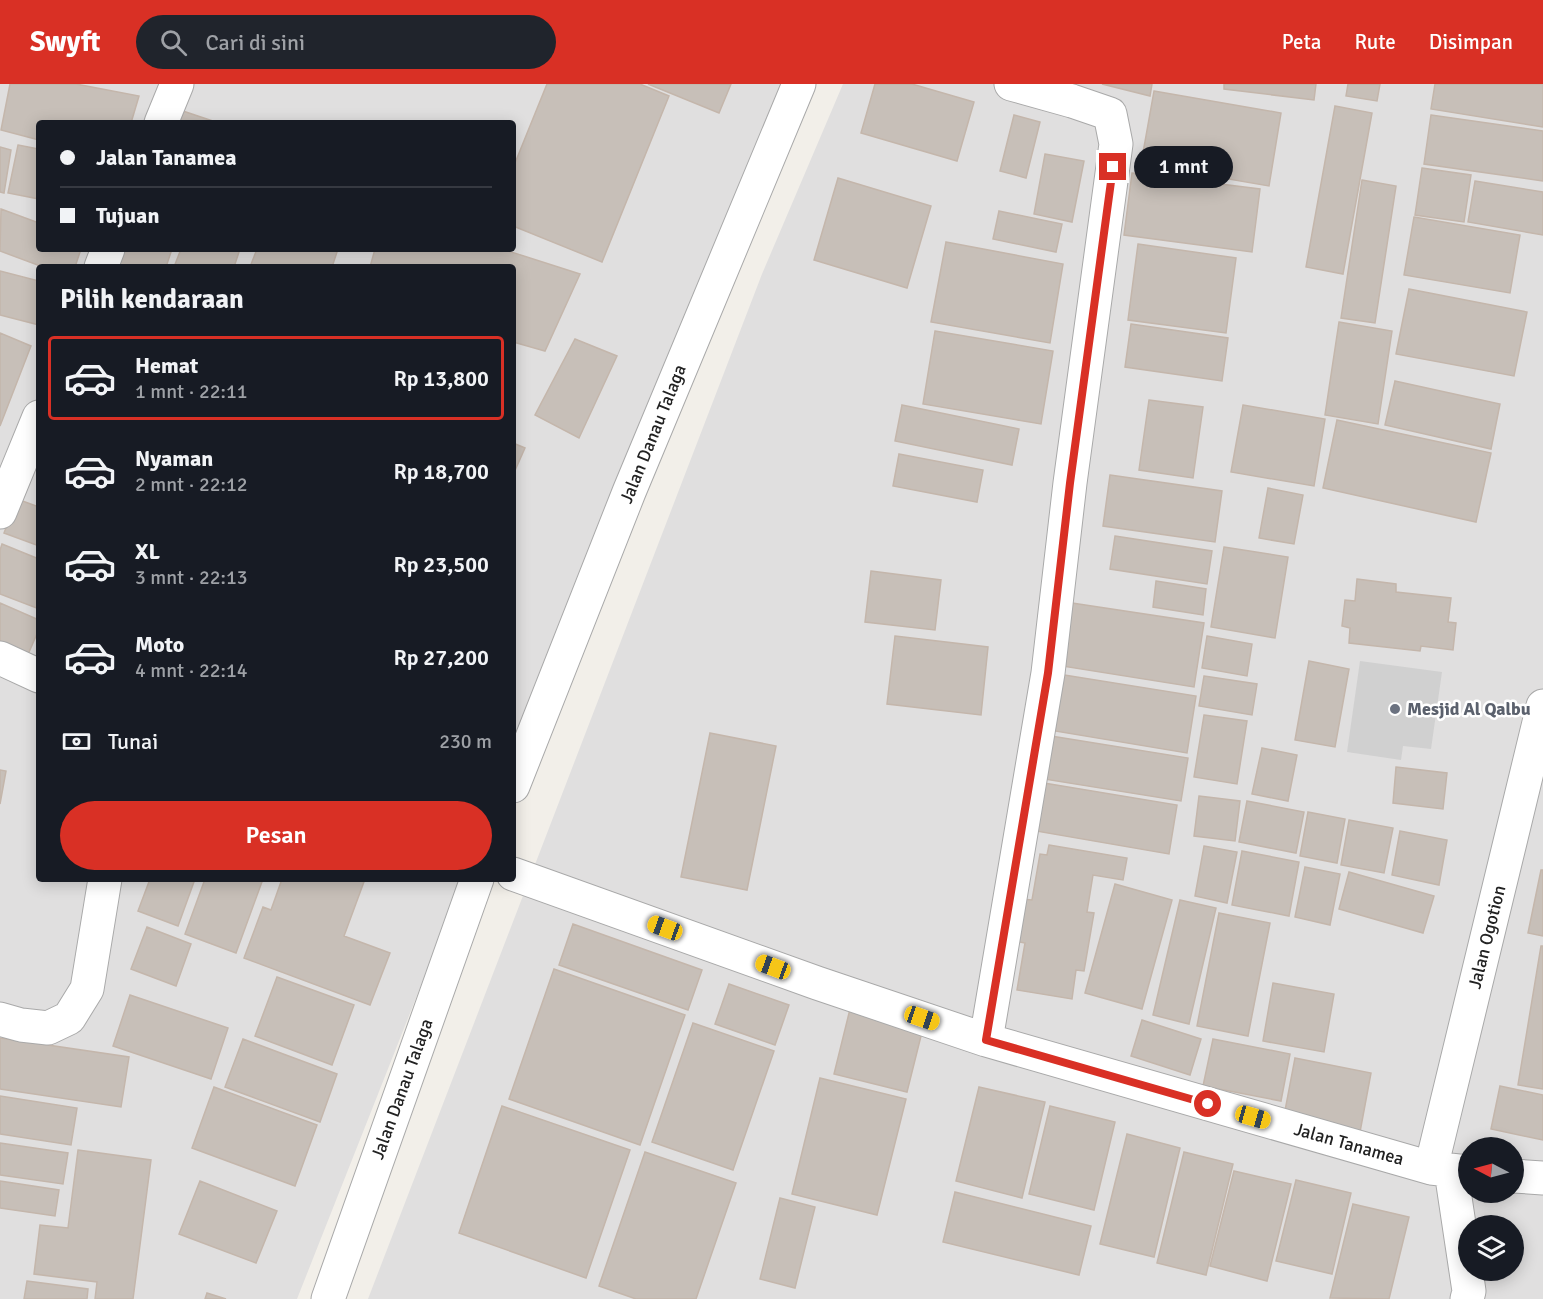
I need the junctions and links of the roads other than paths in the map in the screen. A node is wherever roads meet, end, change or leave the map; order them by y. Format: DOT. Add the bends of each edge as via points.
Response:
graph roads {
  1 [pos="177,84"];
  2 [pos="799,84"];
  3 [pos="1011,84"];
  4 [pos="162,120"];
  5 [pos="36,424"];
  6 [pos="0,512"];
  7 [pos="0,658"];
  8 [pos="36,675"];
  9 [pos="1543,706"];
  10 [pos="516,778"];
  11 [pos="516,875"];
  12 [pos="105,882"];
  13 [pos="476,882"];
  14 [pos="0,1019"];
  15 [pos="986,1040"];
  16 [pos="1450,1170"];
  17 [pos="1524,1177"];
  18 [pos="1543,1178"];
  19 [pos="327,1299"];
  20 [pos="1467,1299"];
  1 -- 4 [label="street"];
  2 -- 10 [label="street, Jalan Danau Talaga" via="629,492"];
  3 -- 15 [label="street" via="1110,114 1116,144 1048,673"];
  5 -- 6 [label="street"];
  7 -- 8 [label="street"];
  9 -- 16 [label="street, Jalan Ogotion"];
  11 -- 15 [label="street, Jalan Tanamea"];
  12 -- 14 [label="street" via="87,989 69,1018 48,1028"];
  13 -- 19 [label="street, Jalan Danau Talaga"];
  15 -- 16 [label="street, Jalan Tanamea"];
  16 -- 20 [label="street" via="1469,1291"];
  17 -- 18 [label="street"];
}
